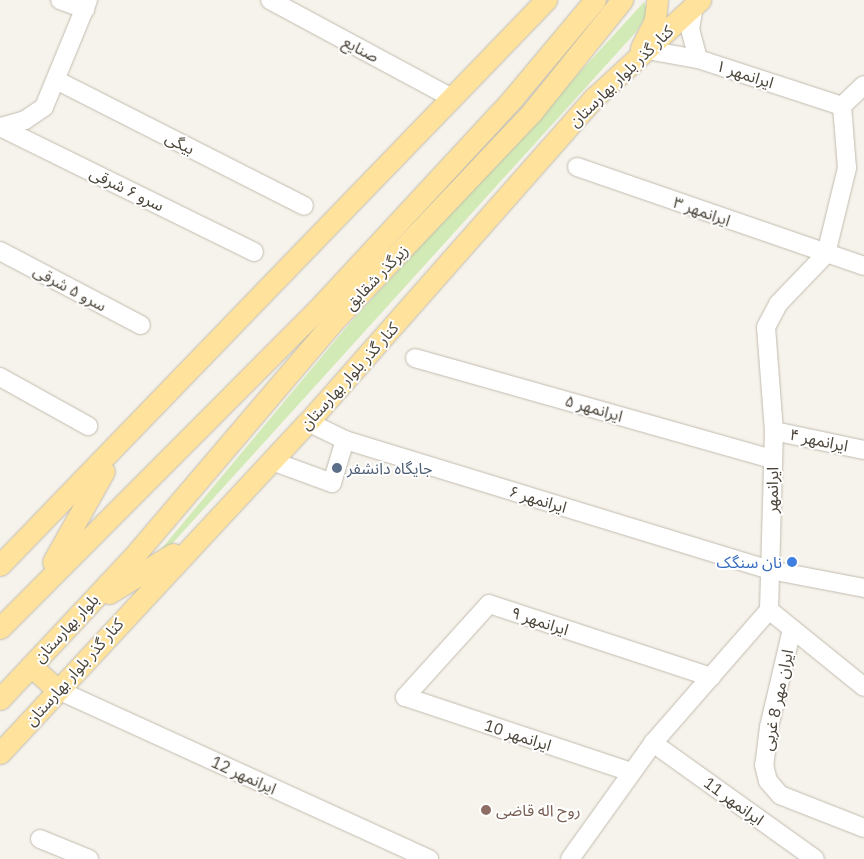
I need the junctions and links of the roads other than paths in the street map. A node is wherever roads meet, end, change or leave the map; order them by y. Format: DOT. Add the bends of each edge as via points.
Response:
graph roads {
  1 [pos="60,0"];
  2 [pos="270,0"];
  3 [pos="546,0"];
  4 [pos="595,0"];
  5 [pos="622,0"];
  6 [pos="658,3"];
  7 [pos="697,3"];
  8 [pos="86,4"];
  9 [pos="641,55"];
  10 [pos="698,59"];
  11 [pos="56,80"];
  12 [pos="864,84"];
  13 [pos="452,98"];
  14 [pos="842,106"];
  15 [pos="1,127"];
  16 [pos="577,167"];
  17 [pos="304,206"];
  18 [pos="0,251"];
  19 [pos="254,252"];
  20 [pos="826,254"];
  21 [pos="864,266"];
  22 [pos="141,325"];
  23 [pos="416,358"];
  24 [pos="0,377"];
  25 [pos="308,422"];
  26 [pos="88,426"];
  27 [pos="774,431"];
  28 [pos="346,440"];
  29 [pos="864,450"];
  30 [pos="115,451"];
  31 [pos="773,459"];
  32 [pos="272,461"];
  33 [pos="197,540"];
  34 [pos="133,557"];
  35 [pos="0,565"];
  36 [pos="770,570"];
  37 [pos="864,588"];
  38 [pos="37,591"];
  39 [pos="84,608"];
  40 [pos="770,610"];
  41 [pos="0,628"];
  42 [pos="792,629"];
  43 [pos="31,666"];
  44 [pos="711,677"];
  45 [pos="864,687"];
  46 [pos="58,690"];
  47 [pos="405,697"];
  48 [pos="0,699"];
  49 [pos="653,743"];
  50 [pos="0,753"];
  51 [pos="632,772"];
  52 [pos="864,828"];
  53 [pos="40,839"];
  54 [pos="572,858"];
  55 [pos="89,859"];
  56 [pos="429,859"];
  57 [pos="815,859"];
  1 -- 8 [label="street"];
  2 -- 13 [label="street, صنایع"];
  3 -- 13 [label="main road"];
  4 -- 38 [label="main road, زیرگذر شقایق" via="513,98 317,310 105,518"];
  5 -- 34 [label="main road, زیرگذر شقایق" via="532,112 331,324"];
  6 -- 9 [label="main road"];
  7 -- 9 [label="main road, کنار گذر بلوار بهارستان"];
  7 -- 10 [label="street" via="690,29"];
  8 -- 11 [label="street"];
  9 -- 10 [label="street, ایرانمهر ۱"];
  9 -- 25 [label="main road, کنار گذر بلوار بهارستان" via="595,97"];
  10 -- 14 [label="street, ایرانمهر ۱"];
  11 -- 15 [label="street" via="44,107 25,120"];
  11 -- 17 [label="street, بیگی"];
  12 -- 14 [label="street"];
  13 -- 30 [label="main road"];
  14 -- 20 [label="street, ایرانمهر" via="848,168"];
  15 -- 19 [label="street, سرو ۶ شرقی"];
  16 -- 20 [label="street, ایرانمهر ۳"];
  18 -- 22 [label="street, سرو ۵ شرقی"];
  20 -- 21 [label="street, ایرانمهر ۳"];
  20 -- 27 [label="street, ایرانمهر" via="778,304 766,327"];
  23 -- 31 [label="street, ایرانمهر ۵"];
  24 -- 26 [label="street"];
  25 -- 28 [label="street, ایرانمهر ۶"];
  25 -- 32 [label="main road, کنار گذر بلوار بهارستان"];
  27 -- 29 [label="street, ایرانمهر ۴"];
  27 -- 31 [label="street, ایرانمهر"];
  28 -- 32 [label="street" via="332,484"];
  28 -- 36 [label="street, ایرانمهر ۶"];
  30 -- 35 [label="main road"];
  30 -- 38 [label="main road"];
  31 -- 36 [label="street, ایرانمهر"];
  32 -- 33 [label="main road, کنار گذر بلوار بهارستان"];
  33 -- 39 [label="main road"];
  33 -- 46 [label="main road, کنار گذر بلوار بهارستان"];
  34 -- 39 [label="main road, بلوار بهارستان"];
  36 -- 37 [label="street, ایرانمهر ۶"];
  36 -- 40 [label="street, ایرانمهر"];
  38 -- 41 [label="main road"];
  39 -- 43 [label="main road, بلوار بهارستان"];
  40 -- 42 [label="street"];
  40 -- 44 [label="street"];
  42 -- 45 [label="street"];
  42 -- 52 [label="street, ایران مهر 8 غربی" via="769,727 764,765 768,781 780,795"];
  43 -- 46 [label="main road"];
  43 -- 48 [label="main road, بلوار بهارستان"];
  44 -- 47 [label="street, ایرانمهر ۹" via="489,604"];
  44 -- 49 [label="street"];
  46 -- 50 [label="main road, کنار گذر بلوار بهارستان"];
  46 -- 56 [label="street, ایرانمهر 12"];
  47 -- 51 [label="street, ایرانمهر 10"];
  49 -- 51 [label="street"];
  49 -- 57 [label="street, ایرانمهر 11"];
  51 -- 54 [label="street"];
  53 -- 55 [label="street"];
}
